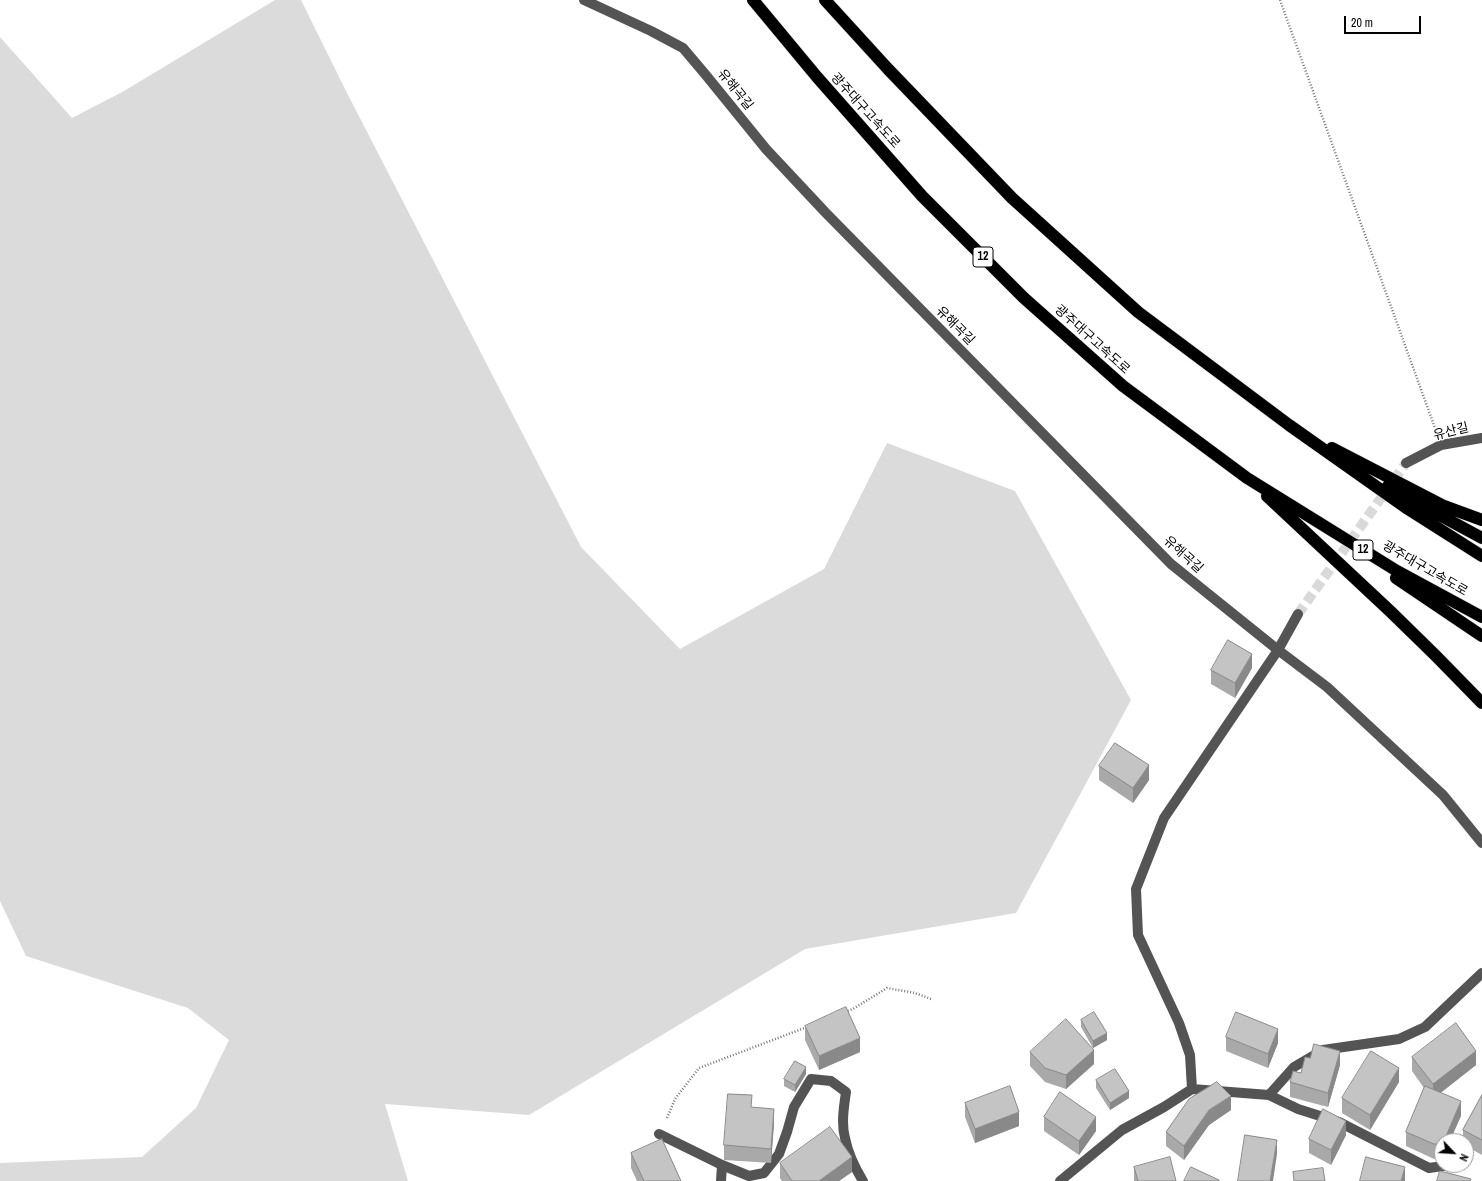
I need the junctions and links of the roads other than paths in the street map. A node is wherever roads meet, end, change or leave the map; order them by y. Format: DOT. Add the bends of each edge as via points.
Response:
graph roads {
  1 [pos="584,0"];
  2 [pos="753,0"];
  3 [pos="825,0"];
  4 [pos="1288,425"];
  5 [pos="1482,438"];
  6 [pos="1406,463"];
  7 [pos="1247,478"];
  8 [pos="1482,520"];
  9 [pos="1482,538"];
  10 [pos="1482,556"];
  11 [pos="1298,614"];
  12 [pos="1482,617"];
  13 [pos="1482,636"];
  14 [pos="1278,650"];
  15 [pos="1482,703"];
  16 [pos="1482,843"];
  17 [pos="1482,973"];
  18 [pos="1192,1089"];
  19 [pos="1269,1095"];
  20 [pos="659,1134"];
  21 [pos="722,1165"];
  22 [pos="1434,1167"];
  23 [pos="1064,1180"];
  24 [pos="721,1181"];
  25 [pos="863,1181"];
  1 -- 14 [label="street, 유해곡길" via="683,48 766,149 825,212 1171,564"];
  2 -- 7 [label="highway, 광주대구고속도로 / 12" via="817,78 922,196 1024,298 1123,386"];
  3 -- 4 [label="highway" via="1012,198 1138,312"];
  4 -- 8 [label="highway" via="1444,506"];
  4 -- 9 [label="highway" via="1408,498"];
  4 -- 10 [label="highway" via="1408,509"];
  5 -- 6 [label="street, 유산길" via="1441,445"];
  7 -- 12 [label="highway, 광주대구고속도로 / 12" via="1397,571"];
  7 -- 13 [label="highway"];
  7 -- 15 [label="highway" via="1397,617"];
  11 -- 14 [label="street"];
  14 -- 16 [label="street, 유해곡길" via="1327,687 1443,794"];
  14 -- 18 [label="street" via="1164,818 1136,889 1138,936 1179,1023 1190,1055"];
  17 -- 19 [label="street" via="1425,1027 1399,1039 1323,1050 1294,1067"];
  18 -- 19 [label="street"];
  18 -- 23 [label="street" via="1122,1130"];
  19 -- 22 [label="street" via="1298,1109 1339,1122 1429,1168"];
  20 -- 21 [label="street"];
  21 -- 24 [label="street"];
  21 -- 25 [label="street" via="749,1176 764,1173 780,1154 794,1107 811,1079 831,1081 846,1092 844,1138"];
}
